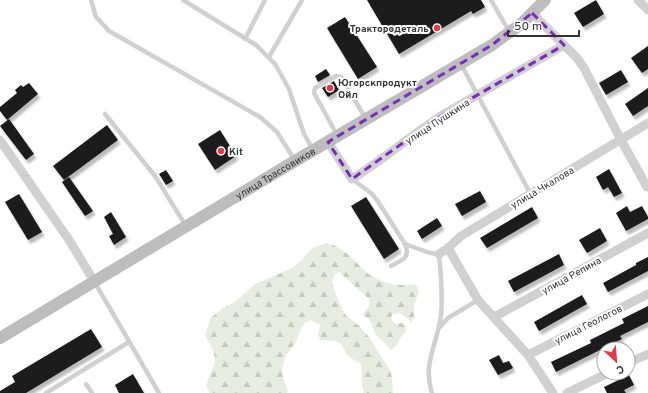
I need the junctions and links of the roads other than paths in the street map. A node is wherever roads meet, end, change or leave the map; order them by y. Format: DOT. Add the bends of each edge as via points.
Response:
graph roads {
  1 [pos="90,0"];
  2 [pos="183,0"];
  3 [pos="194,0"];
  4 [pos="265,0"];
  5 [pos="302,0"];
  6 [pos="491,0"];
  7 [pos="545,0"];
  8 [pos="639,1"];
  9 [pos="191,5"];
  10 [pos="648,10"];
  11 [pos="532,13"];
  12 [pos="510,33"];
  13 [pos="245,39"];
  14 [pos="564,45"];
  15 [pos="269,57"];
  16 [pos="461,64"];
  17 [pos="478,94"];
  18 [pos="105,114"];
  19 [pos="366,119"];
  20 [pos="648,123"];
  21 [pos="333,139"];
  22 [pos="0,140"];
  23 [pos="621,140"];
  24 [pos="313,150"];
  25 [pos="295,161"];
  26 [pos="352,179"];
  27 [pos="647,187"];
  28 [pos="530,194"];
  29 [pos="186,226"];
  30 [pos="648,233"];
  31 [pos="405,244"];
  32 [pos="448,248"];
  33 [pos="439,254"];
  34 [pos="391,266"];
  35 [pos="94,282"];
  36 [pos="648,294"];
  37 [pos="478,300"];
  38 [pos="494,317"];
  39 [pos="438,329"];
  40 [pos="0,338"];
  41 [pos="129,342"];
  42 [pos="648,354"];
  43 [pos="528,355"];
  44 [pos="636,360"];
  45 [pos="596,379"];
  46 [pos="86,384"];
  47 [pos="46,393"];
  48 [pos="92,393"];
  49 [pos="159,393"];
  50 [pos="432,393"];
  51 [pos="553,393"];
  52 [pos="567,393"];
  1 -- 25 [label="lane" via="96,17 109,32 260,117 277,132"];
  2 -- 9 [label="lane"];
  3 -- 9 [label="lane"];
  4 -- 13 [label="lane"];
  5 -- 15 [label="lane"];
  6 -- 12 [label="lane"];
  7 -- 11 [label="main road, улица Трассовиков"];
  8 -- 10 [label="street"];
  9 -- 13 [label="lane"];
  11 -- 12 [label="main road, улица Трассовиков"];
  11 -- 14 [label="street"];
  12 -- 16 [label="main road, улица Трассовиков"];
  13 -- 15 [label="lane"];
  14 -- 17 [label="street, улица Пушкина"];
  14 -- 23 [label="street" via="584,68"];
  15 -- 24 [label="lane" via="282,74 304,134"];
  16 -- 17 [label="lane"];
  16 -- 19 [label="main road, улица Трассовиков"];
  17 -- 26 [label="street, улица Пушкина" via="425,127"];
  17 -- 28 [label="lane"];
  18 -- 29 [label="lane" via="155,176"];
  19 -- 21 [label="main road, улица Трассовиков"];
  19 -- 21 [label="lane" via="341,77 336,76 315,88 314,93"];
  20 -- 23 [label="street, улица Чкалова"];
  21 -- 24 [label="main road, улица Трассовиков"];
  21 -- 26 [label="street"];
  22 -- 35 [label="street" via="69,240"];
  23 -- 27 [label="street"];
  23 -- 28 [label="street, улица Чкалова"];
  24 -- 25 [label="main road, улица Трассовиков"];
  25 -- 29 [label="main road, улица Трассовиков"];
  26 -- 31 [label="lane" via="377,200"];
  28 -- 32 [label="street, улица Чкалова" via="461,236"];
  29 -- 35 [label="main road, улица Трассовиков"];
  30 -- 38 [label="street, улица Репина"];
  31 -- 33 [label="lane"];
  31 -- 34 [label="lane" via="407,256"];
  32 -- 33 [label="street, улица Чкалова"];
  32 -- 37 [label="street"];
  33 -- 39 [label="lane" via="442,288"];
  35 -- 40 [label="main road, улица Трассовиков"];
  35 -- 41 [label="lane"];
  36 -- 43 [label="street, улица Геологов"];
  37 -- 38 [label="street"];
  37 -- 39 [label="lane" via="448,318"];
  38 -- 43 [label="street"];
  39 -- 50 [label="lane" via="428,370"];
  41 -- 47 [label="lane"];
  41 -- 49 [label="lane"];
  42 -- 44 [label="street"];
  43 -- 51 [label="street"];
  45 -- 52 [label="street"];
  46 -- 48 [label="lane"];
}
